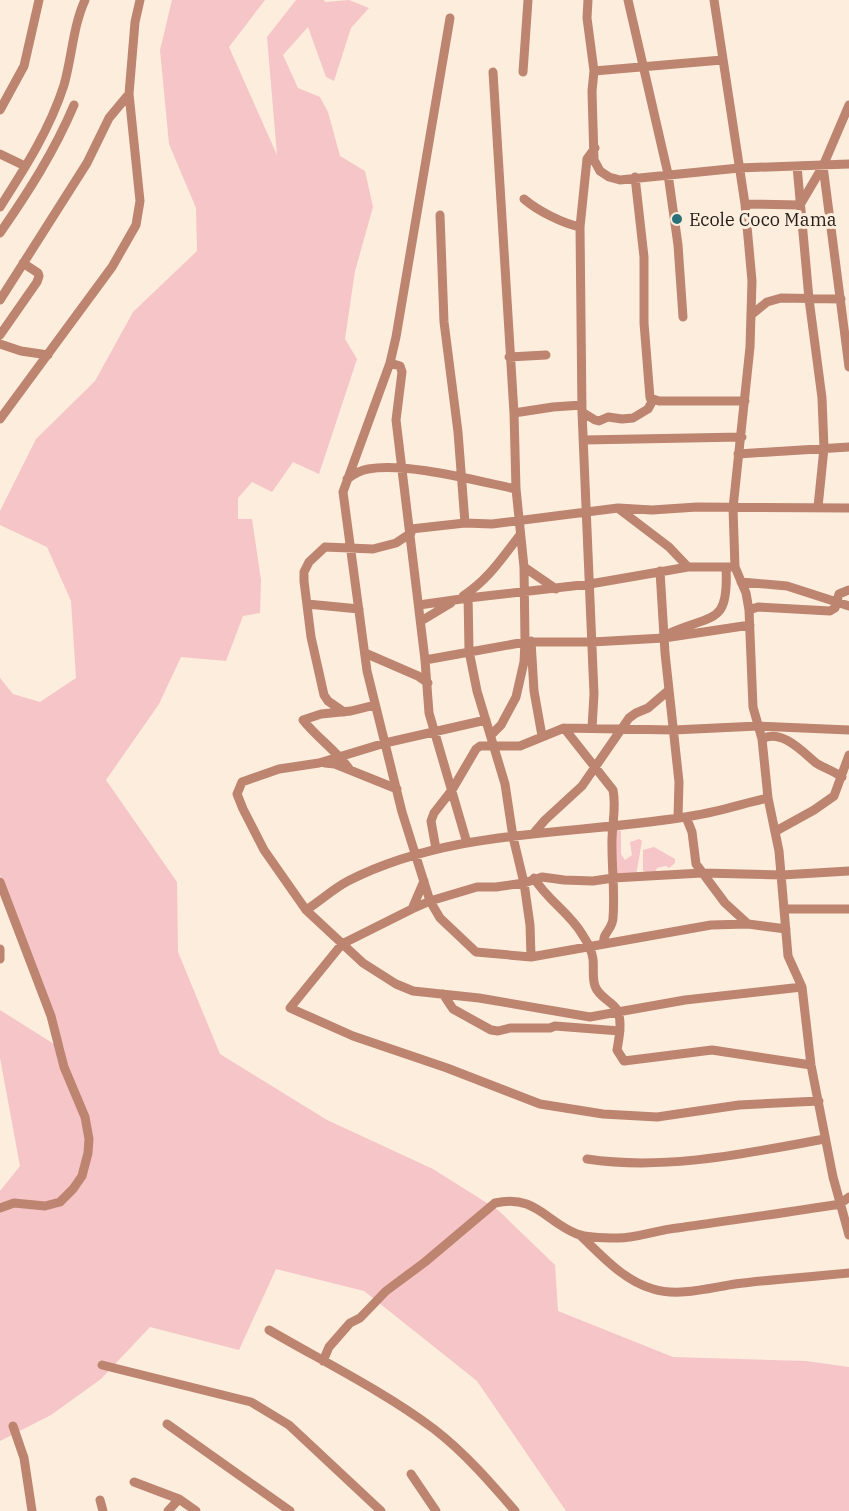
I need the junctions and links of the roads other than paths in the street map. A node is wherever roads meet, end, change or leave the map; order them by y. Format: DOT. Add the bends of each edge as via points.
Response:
graph roads {
  1 [pos="39,0"];
  2 [pos="85,0"];
  3 [pos="140,0"];
  4 [pos="528,0"];
  5 [pos="588,0"];
  6 [pos="628,0"];
  7 [pos="714,0"];
  8 [pos="450,18"];
  9 [pos="722,60"];
  10 [pos="644,66"];
  11 [pos="594,71"];
  12 [pos="493,72"];
  13 [pos="523,72"];
  14 [pos="129,94"];
  15 [pos="74,105"];
  16 [pos="849,105"];
  17 [pos="0,110"];
  18 [pos="595,148"];
  19 [pos="0,154"];
  20 [pos="849,164"];
  21 [pos="823,165"];
  22 [pos="25,166"];
  23 [pos="797,166"];
  24 [pos="739,168"];
  25 [pos="668,174"];
  26 [pos="635,177"];
  27 [pos="524,199"];
  28 [pos="745,204"];
  29 [pos="800,205"];
  30 [pos="0,207"];
  31 [pos="440,215"];
  32 [pos="580,227"];
  33 [pos="0,233"];
  34 [pos="23,263"];
  35 [pos="809,299"];
  36 [pos="841,299"];
  37 [pos="0,300"];
  38 [pos="751,315"];
  39 [pos="683,316"];
  40 [pos="0,335"];
  41 [pos="0,344"];
  42 [pos="48,355"];
  43 [pos="546,355"];
  44 [pos="509,357"];
  45 [pos="390,363"];
  46 [pos="849,367"];
  47 [pos="653,400"];
  48 [pos="745,400"];
  49 [pos="582,409"];
  50 [pos="514,413"];
  51 [pos="0,419"];
  52 [pos="742,437"];
  53 [pos="584,440"];
  54 [pos="849,447"];
  55 [pos="824,448"];
  56 [pos="738,454"];
  57 [pos="403,469"];
  58 [pos="461,478"];
  59 [pos="347,479"];
  60 [pos="516,489"];
  61 [pos="818,507"];
  62 [pos="618,508"];
  63 [pos="733,508"];
  64 [pos="849,508"];
  65 [pos="586,510"];
  66 [pos="519,520"];
  67 [pos="465,524"];
  68 [pos="411,531"];
  69 [pos="520,534"];
  70 [pos="351,549"];
  71 [pos="524,567"];
  72 [pos="688,567"];
  73 [pos="731,568"];
  74 [pos="660,571"];
  75 [pos="741,582"];
  76 [pos="590,584"];
  77 [pos="556,588"];
  78 [pos="849,590"];
  79 [pos="524,592"];
  80 [pos="468,595"];
  81 [pos="457,600"];
  82 [pos="837,602"];
  83 [pos="307,604"];
  84 [pos="419,605"];
  85 [pos="849,606"];
  86 [pos="359,609"];
  87 [pos="749,610"];
  88 [pos="421,621"];
  89 [pos="750,625"];
  90 [pos="666,638"];
  91 [pos="528,641"];
  92 [pos="592,642"];
  93 [pos="469,651"];
  94 [pos="364,653"];
  95 [pos="426,660"];
  96 [pos="428,683"];
  97 [pos="669,690"];
  98 [pos="375,705"];
  99 [pos="344,712"];
  100 [pos="486,720"];
  101 [pos="758,726"];
  102 [pos="564,728"];
  103 [pos="592,728"];
  104 [pos="622,729"];
  105 [pos="674,730"];
  106 [pos="849,730"];
  107 [pos="434,732"];
  108 [pos="542,735"];
  109 [pos="762,739"];
  110 [pos="492,740"];
  111 [pos="385,743"];
  112 [pos="849,755"];
  113 [pos="340,756"];
  114 [pos="320,763"];
  115 [pos="595,766"];
  116 [pos="350,771"];
  117 [pos="842,777"];
  118 [pos="397,789"];
  119 [pos="452,789"];
  120 [pos="768,798"];
  121 [pos="682,817"];
  122 [pos="613,825"];
  123 [pos="776,831"];
  124 [pos="533,834"];
  125 [pos="513,837"];
  126 [pos="467,843"];
  127 [pos="436,849"];
  128 [pos="415,855"];
  129 [pos="849,871"];
  130 [pos="702,873"];
  131 [pos="782,875"];
  132 [pos="534,878"];
  133 [pos="613,878"];
  134 [pos="424,881"];
  135 [pos="0,882"];
  136 [pos="525,883"];
  137 [pos="430,901"];
  138 [pos="412,909"];
  139 [pos="785,909"];
  140 [pos="849,909"];
  141 [pos="306,910"];
  142 [pos="748,924"];
  143 [pos="786,929"];
  144 [pos="342,944"];
  145 [pos="604,944"];
  146 [pos="588,947"];
  147 [pos="0,949"];
  148 [pos="531,957"];
  149 [pos="0,959"];
  150 [pos="802,987"];
  151 [pos="443,994"];
  152 [pos="619,1012"];
  153 [pos="620,1031"];
  154 [pos="811,1065"];
  155 [pos="819,1101"];
  156 [pos="825,1139"];
  157 [pos="587,1159"];
  158 [pos="849,1197"];
  159 [pos="840,1204"];
  160 [pos="0,1208"];
  161 [pos="580,1235"];
  162 [pos="849,1235"];
  163 [pos="849,1273"];
  164 [pos="269,1330"];
  165 [pos="323,1361"];
  166 [pos="102,1365"];
  167 [pos="167,1424"];
  168 [pos="13,1426"];
  169 [pos="411,1474"];
  170 [pos="134,1482"];
  171 [pos="179,1499"];
  172 [pos="99,1500"];
  173 [pos="32,1511"];
  174 [pos="103,1511"];
  175 [pos="168,1511"];
  176 [pos="196,1511"];
  177 [pos="291,1511"];
  178 [pos="381,1511"];
  179 [pos="436,1511"];
  180 [pos="515,1511"];
  1 -- 17 [label="street" via="24,66"];
  2 -- 22 [label="street" via="57,106"];
  3 -- 14 [label="street"];
  4 -- 13 [label="street"];
  5 -- 11 [label="street"];
  6 -- 10 [label="street"];
  7 -- 9 [label="street"];
  8 -- 45 [label="street"];
  9 -- 10 [label="street"];
  9 -- 24 [label="street"];
  10 -- 11 [label="street"];
  10 -- 25 [label="street"];
  11 -- 18 [label="street"];
  12 -- 44 [label="street"];
  14 -- 34 [label="street" via="109,118 87,163"];
  14 -- 42 [label="street" via="140,201 136,225 112,267"];
  15 -- 33 [label="street" via="57,144"];
  16 -- 21 [label="street"];
  18 -- 26 [label="street" via="594,159 604,174 620,180"];
  18 -- 32 [label="street" via="586,159"];
  19 -- 22 [label="street"];
  20 -- 21 [label="street"];
  21 -- 23 [label="street"];
  21 -- 29 [label="street"];
  21 -- 36 [label="street"];
  22 -- 30 [label="street"];
  23 -- 24 [label="street"];
  23 -- 29 [label="street"];
  24 -- 25 [label="street"];
  24 -- 28 [label="street"];
  25 -- 26 [label="street"];
  25 -- 39 [label="street"];
  26 -- 47 [label="street" via="644,257 647,373"];
  27 -- 32 [label="street" via="545,214"];
  28 -- 29 [label="street"];
  28 -- 38 [label="street"];
  29 -- 35 [label="street"];
  31 -- 58 [label="street" via="444,322"];
  32 -- 49 [label="street"];
  34 -- 37 [label="street"];
  34 -- 40 [label="street" via="39,276"];
  35 -- 36 [label="street"];
  35 -- 38 [label="street" via="773,299"];
  35 -- 55 [label="street" via="822,398"];
  36 -- 46 [label="street"];
  38 -- 48 [label="street"];
  41 -- 42 [label="street"];
  42 -- 51 [label="street"];
  43 -- 44 [label="street"];
  44 -- 50 [label="street"];
  45 -- 57 [label="street" via="400,366 402,372 396,420"];
  45 -- 59 [label="street"];
  47 -- 48 [label="street"];
  47 -- 49 [label="street" via="648,409 633,418 608,417 599,421"];
  48 -- 52 [label="street"];
  49 -- 50 [label="street" via="554,407"];
  49 -- 53 [label="street"];
  50 -- 60 [label="street"];
  52 -- 53 [label="street"];
  52 -- 56 [label="street"];
  53 -- 65 [label="street"];
  54 -- 55 [label="street"];
  55 -- 56 [label="street"];
  55 -- 61 [label="street"];
  56 -- 63 [label="street"];
  57 -- 58 [label="street"];
  57 -- 59 [label="street" via="366,469"];
  57 -- 68 [label="street"];
  58 -- 60 [label="street"];
  58 -- 67 [label="street"];
  59 -- 70 [label="street" via="344,492"];
  60 -- 66 [label="street"];
  61 -- 63 [label="street"];
  61 -- 64 [label="street"];
  62 -- 63 [label="street"];
  62 -- 65 [label="street"];
  62 -- 72 [label="street" via="669,547"];
  63 -- 73 [label="street"];
  65 -- 66 [label="street"];
  65 -- 76 [label="street"];
  66 -- 67 [label="street"];
  66 -- 69 [label="street"];
  67 -- 68 [label="street"];
  68 -- 70 [label="street" via="396,543"];
  68 -- 84 [label="street"];
  69 -- 71 [label="street"];
  69 -- 80 [label="street" via="499,565"];
  70 -- 83 [label="street" via="325,547 313,556 303,572"];
  70 -- 86 [label="street"];
  71 -- 77 [label="street"];
  71 -- 79 [label="street"];
  72 -- 73 [label="street"];
  72 -- 74 [label="street"];
  73 -- 75 [label="street"];
  73 -- 90 [label="street" via="719,612"];
  74 -- 76 [label="street"];
  74 -- 90 [label="street"];
  75 -- 82 [label="street" via="787,586"];
  75 -- 87 [label="street"];
  76 -- 77 [label="street"];
  76 -- 92 [label="street"];
  77 -- 79 [label="street"];
  78 -- 82 [label="street" via="839,594"];
  79 -- 80 [label="street"];
  79 -- 91 [label="street"];
  80 -- 81 [label="street"];
  80 -- 93 [label="street"];
  81 -- 84 [label="street"];
  81 -- 88 [label="street"];
  82 -- 85 [label="street"];
  82 -- 87 [label="street" via="830,611"];
  83 -- 86 [label="street"];
  83 -- 99 [label="street" via="310,637 325,699"];
  84 -- 88 [label="street"];
  86 -- 94 [label="street"];
  87 -- 89 [label="street"];
  88 -- 95 [label="street"];
  89 -- 90 [label="street"];
  89 -- 101 [label="street" via="753,707"];
  90 -- 92 [label="street"];
  90 -- 97 [label="street"];
  91 -- 92 [label="street"];
  91 -- 93 [label="street"];
  91 -- 108 [label="street"];
  91 -- 110 [label="street" via="516,697"];
  92 -- 103 [label="street"];
  93 -- 95 [label="street"];
  93 -- 100 [label="street"];
  94 -- 96 [label="street"];
  94 -- 98 [label="street"];
  95 -- 96 [label="street"];
  96 -- 107 [label="street"];
  97 -- 104 [label="street" via="629,718"];
  97 -- 105 [label="street"];
  98 -- 99 [label="street"];
  98 -- 111 [label="street"];
  99 -- 113 [label="street" via="303,720"];
  100 -- 107 [label="street"];
  100 -- 110 [label="street"];
  101 -- 105 [label="street"];
  101 -- 106 [label="street"];
  101 -- 109 [label="street"];
  102 -- 103 [label="street"];
  102 -- 108 [label="street"];
  102 -- 115 [label="street"];
  103 -- 104 [label="street"];
  104 -- 105 [label="street"];
  104 -- 115 [label="street"];
  105 -- 121 [label="street"];
  107 -- 111 [label="street"];
  107 -- 119 [label="street"];
  108 -- 110 [label="street" via="520,746"];
  109 -- 117 [label="street" via="779,737"];
  109 -- 120 [label="street"];
  110 -- 119 [label="street" via="476,749"];
  110 -- 125 [label="street" via="505,784"];
  111 -- 113 [label="street"];
  111 -- 118 [label="street"];
  112 -- 117 [label="street"];
  113 -- 114 [label="street"];
  113 -- 116 [label="street"];
  114 -- 116 [label="street"];
  114 -- 141 [label="street" via="279,769 242,782 238,790 264,850"];
  115 -- 122 [label="street" via="613,790"];
  115 -- 124 [label="street" via="573,796"];
  116 -- 118 [label="street"];
  117 -- 123 [label="street" via="831,799"];
  118 -- 128 [label="street"];
  119 -- 126 [label="street"];
  119 -- 127 [label="street" via="431,821"];
  120 -- 121 [label="street"];
  120 -- 123 [label="street"];
  121 -- 122 [label="street"];
  121 -- 130 [label="street" via="692,832 694,860"];
  122 -- 124 [label="street"];
  122 -- 133 [label="street"];
  123 -- 131 [label="street"];
  124 -- 125 [label="street"];
  125 -- 126 [label="street"];
  125 -- 136 [label="street"];
  126 -- 127 [label="street"];
  127 -- 128 [label="street"];
  128 -- 134 [label="street"];
  128 -- 141 [label="street" via="346,882"];
  129 -- 131 [label="street"];
  130 -- 131 [label="street"];
  130 -- 133 [label="street"];
  130 -- 142 [label="street" via="725,903"];
  131 -- 139 [label="street"];
  132 -- 133 [label="street"];
  132 -- 136 [label="street"];
  132 -- 146 [label="street" via="582,934"];
  133 -- 145 [label="street" via="613,921 604,935"];
  134 -- 137 [label="street"];
  134 -- 138 [label="street"];
  135 -- 160 [label="street" via="51,1016 64,1066 86,1117 89,1139 82,1176 60,1202 45,1206 14,1203"];
  136 -- 137 [label="street" via="477,887"];
  136 -- 148 [label="street"];
  137 -- 138 [label="street"];
  137 -- 148 [label="street" via="440,918 474,951"];
  138 -- 144 [label="street"];
  139 -- 140 [label="street"];
  139 -- 143 [label="street"];
  141 -- 144 [label="street"];
  142 -- 143 [label="street"];
  142 -- 145 [label="street" via="711,925"];
  143 -- 150 [label="street" via="788,956"];
  144 -- 151 [label="street" via="396,984 413,991"];
  144 -- 155 [label="street" via="290,1008 353,1036 540,1104 657,1117 739,1105"];
  145 -- 146 [label="street"];
  146 -- 148 [label="street"];
  146 -- 152 [label="street" via="593,957 595,987"];
  147 -- 149 [label="street"];
  150 -- 152 [label="street"];
  150 -- 154 [label="street"];
  151 -- 152 [label="street" via="590,1017"];
  151 -- 153 [label="street" via="453,1009 491,1030 555,1026"];
  152 -- 153 [label="street"];
  153 -- 154 [label="street" via="617,1050 624,1061 712,1050"];
  154 -- 155 [label="street"];
  155 -- 156 [label="street"];
  156 -- 157 [label="street" via="742,1154 655,1163"];
  156 -- 159 [label="street"];
  158 -- 159 [label="street"];
  159 -- 161 [label="street" via="620,1238"];
  159 -- 162 [label="street"];
  161 -- 163 [label="street" via="622,1273 653,1290 704,1290"];
  161 -- 165 [label="street" via="536,1206 495,1203 350,1323 329,1347"];
  164 -- 165 [label="street"];
  165 -- 180 [label="street" via="435,1430 475,1465"];
  166 -- 178 [label="street" via="251,1402 289,1425"];
  167 -- 177 [label="street"];
  168 -- 173 [label="street" via="24,1458"];
  169 -- 179 [label="street"];
  170 -- 171 [label="street"];
  171 -- 175 [label="street"];
  171 -- 176 [label="street"];
  172 -- 174 [label="street"];
}
